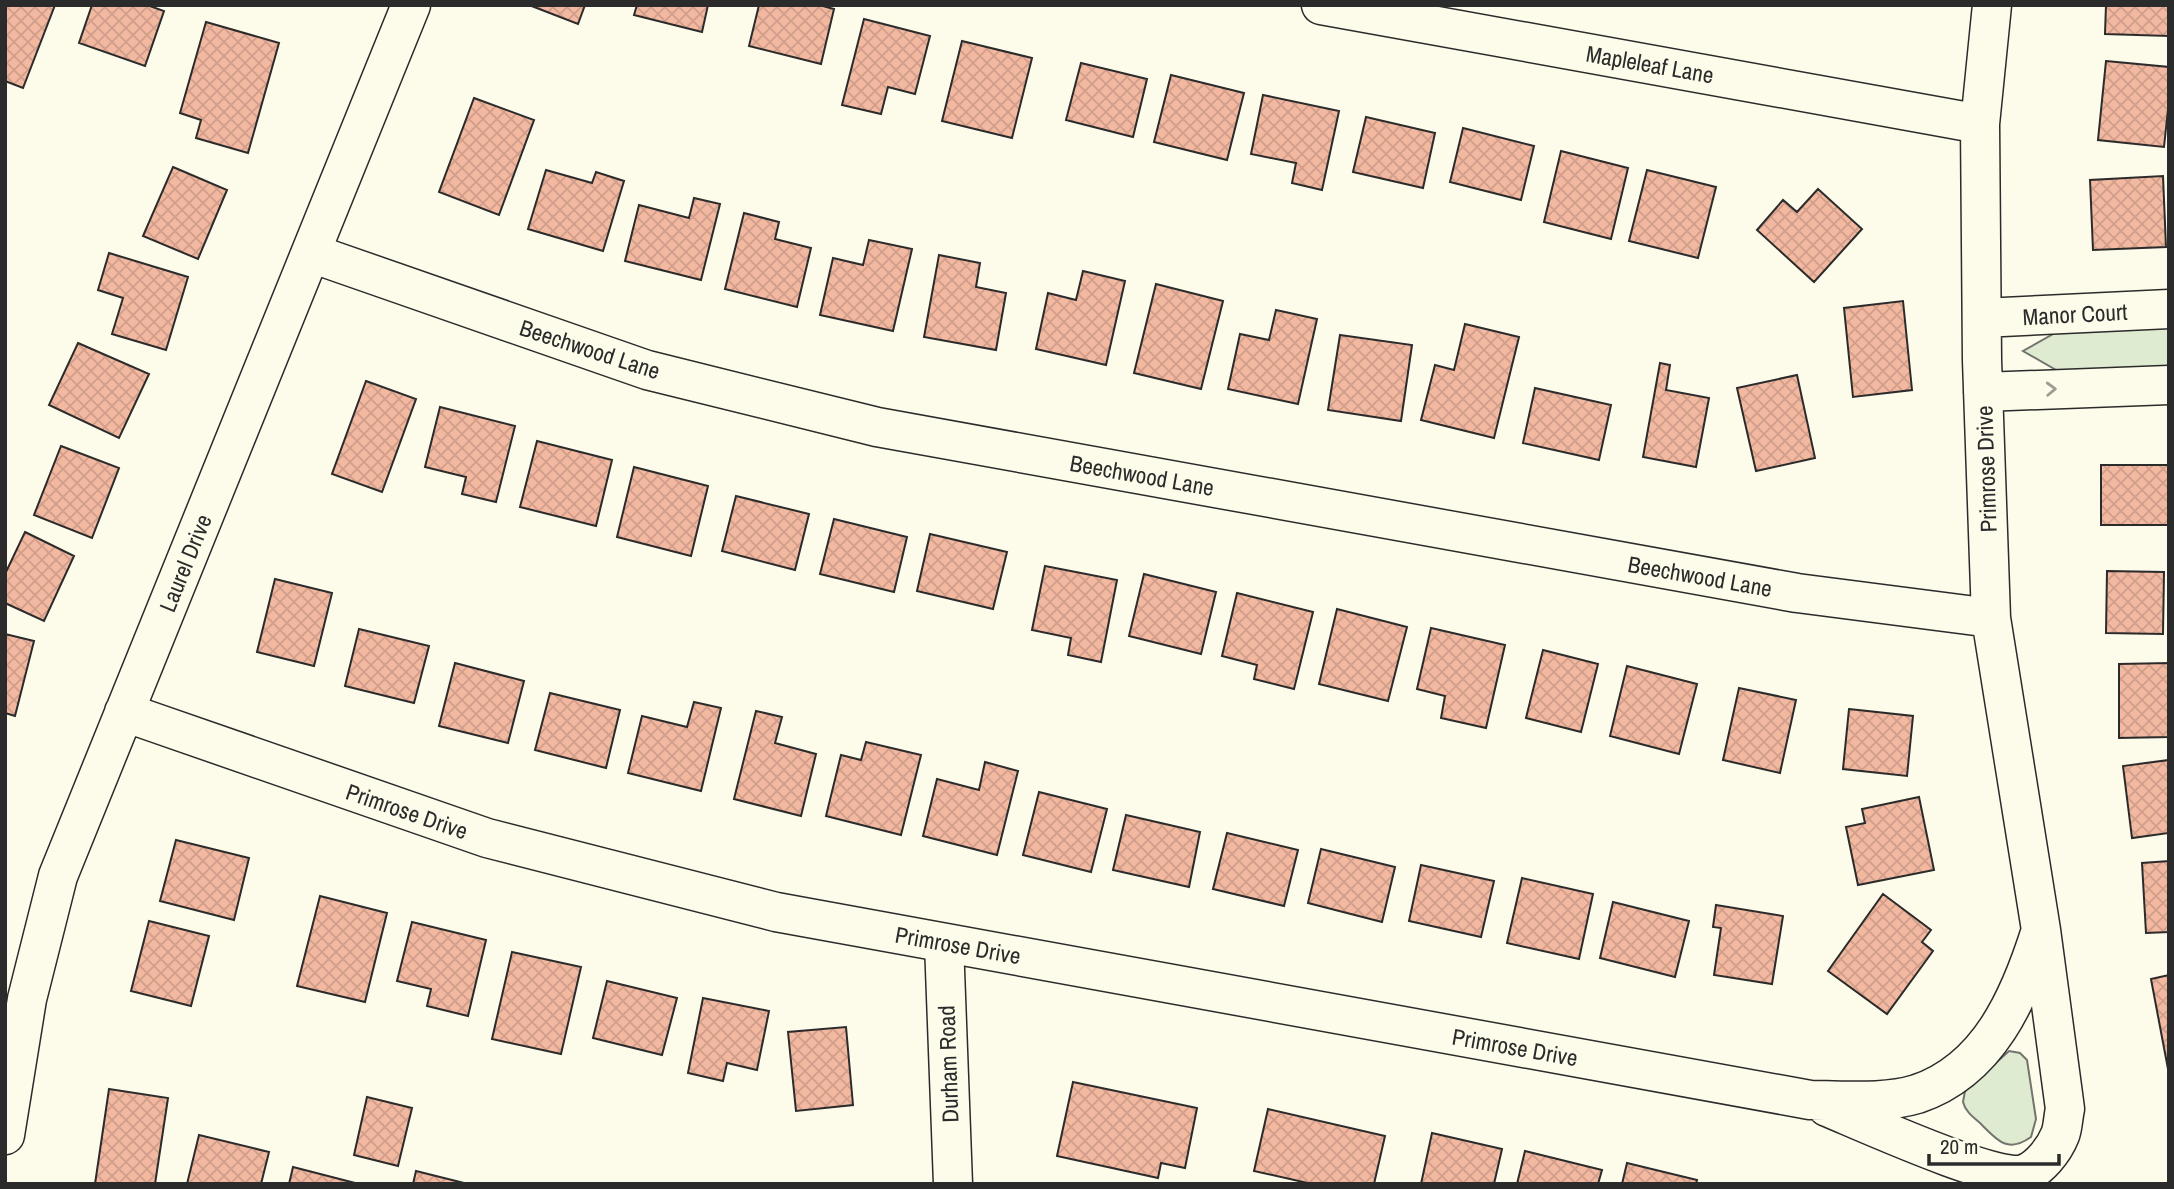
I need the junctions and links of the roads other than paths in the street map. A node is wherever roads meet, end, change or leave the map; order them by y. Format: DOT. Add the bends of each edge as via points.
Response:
graph roads {
  1 [pos="1321,5"];
  2 [pos="1992,5"];
  3 [pos="410,6"];
  4 [pos="1980,124"];
  5 [pos="311,253"];
  6 [pos="2169,309"];
  7 [pos="1982,318"];
  8 [pos="2169,385"];
  9 [pos="1983,391"];
  10 [pos="1991,618"];
  11 [pos="124,712"];
  12 [pos="2041,930"];
  13 [pos="944,943"];
  14 [pos="1810,1100"];
  15 [pos="5,1135"];
  16 [pos="953,1184"];
  1 -- 4 [label="street, Mapleleaf Lane"];
  2 -- 4 [label="street, Primrose Drive"];
  3 -- 5 [label="street, Laurel Drive"];
  4 -- 7 [label="street, Primrose Drive"];
  5 -- 10 [label="street, Beechwood Lane" via="647,369 877,428 1797,593"];
  5 -- 11 [label="street, Laurel Drive"];
  6 -- 7 [label="street, Manor Court"];
  7 -- 9 [label="street, Primrose Drive"];
  9 -- 8 [label="street, one-way"];
  9 -- 10 [label="street, Primrose Drive"];
  10 -- 12 [label="street, Primrose Drive"];
  11 -- 13 [label="street, Primrose Drive" via="487,838 776,912"];
  11 -- 15 [label="street, Laurel Drive" via="58,876 27,999"];
  12 -- 14 [label="street, Primrose Drive" via="2002,1026 1949,1081 1915,1094 1876,1100"];
  12 -- 14 [label="street, Primrose Drive" via="2065,1109 2060,1135 2038,1166 2023,1175 1984,1170"];
  13 -- 14 [label="street, Primrose Drive"];
  13 -- 16 [label="street, Durham Road"];
}
